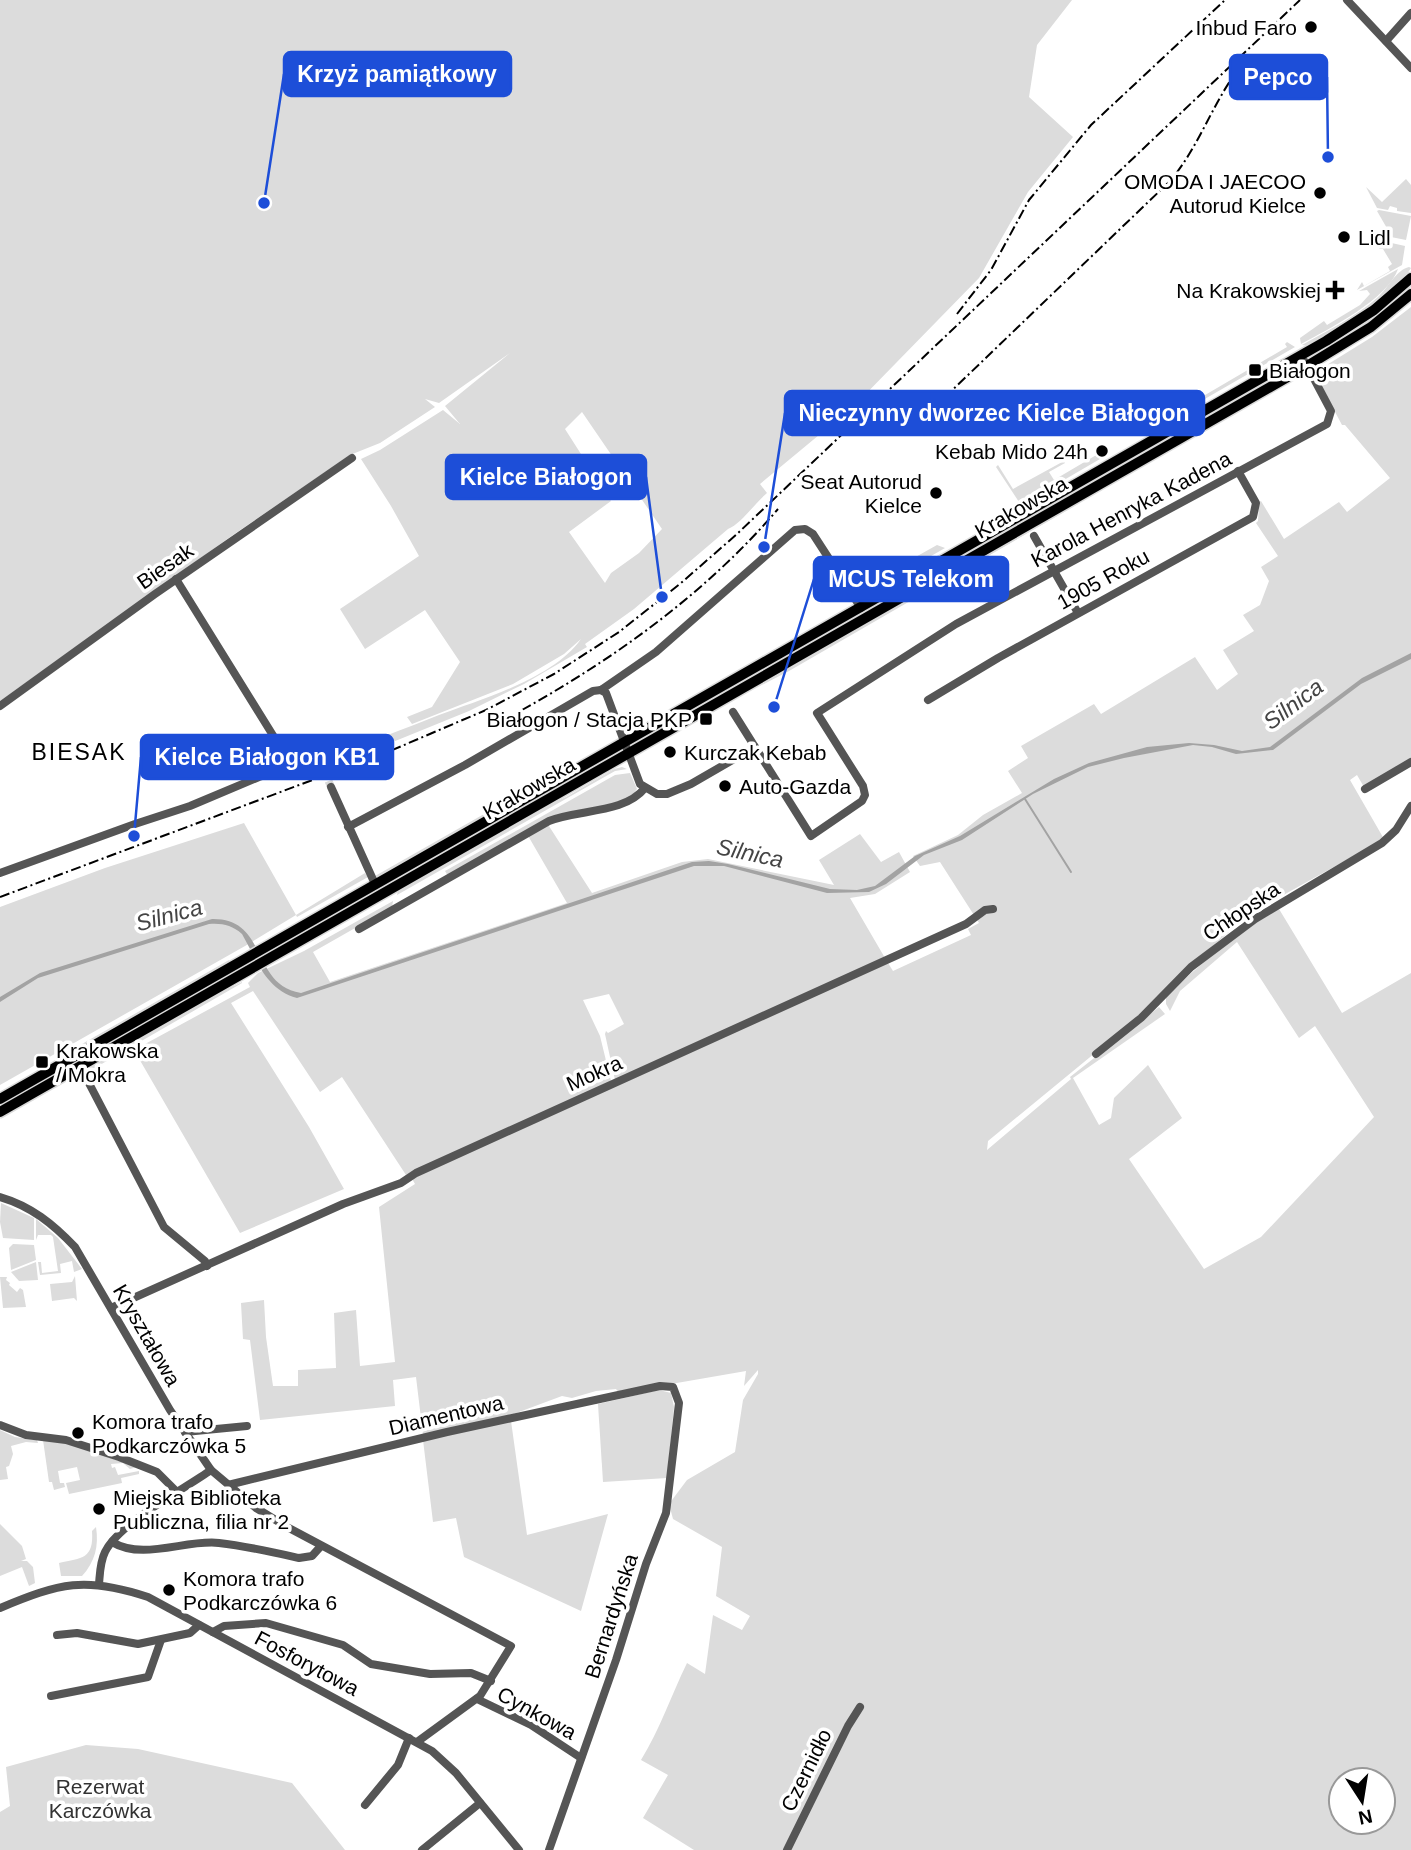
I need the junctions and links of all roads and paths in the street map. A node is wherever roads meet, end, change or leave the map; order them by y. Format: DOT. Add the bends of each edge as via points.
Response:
graph roads {
  1 [pos="1347,0"];
  2 [pos="1411,13"];
  3 [pos="1386,41"];
  4 [pos="1411,68"];
  5 [pos="1411,278"];
  6 [pos="1411,295"];
  7 [pos="1302,355"];
  8 [pos="1307,366"];
  9 [pos="352,458"];
  10 [pos="1238,471"];
  11 [pos="1034,536"];
  12 [pos="1054,571"];
  13 [pos="176,579"];
  14 [pos="861,608"];
  15 [pos="1078,613"];
  16 [pos="601,690"];
  17 [pos="928,700"];
  18 [pos="0,706"];
  19 [pos="733,712"];
  20 [pos="755,747"];
  21 [pos="626,748"];
  22 [pos="1411,762"];
  23 [pos="292,766"];
  24 [pos="324,770"];
  25 [pos="331,787"];
  26 [pos="645,788"];
  27 [pos="1365,789"];
  28 [pos="1411,806"];
  29 [pos="348,827"];
  30 [pos="0,873"];
  31 [pos="375,884"];
  32 [pos="390,890"];
  33 [pos="400,906"];
  34 [pos="993,909"];
  35 [pos="359,929"];
  36 [pos="266,953"];
  37 [pos="1096,1054"];
  38 [pos="80,1066"];
  39 [pos="0,1098"];
  40 [pos="0,1112"];
  41 [pos="0,1197"];
  42 [pos="207,1266"];
  43 [pos="111,1308"];
  44 [pos="673,1387"];
  45 [pos="0,1425"];
  46 [pos="247,1426"];
  47 [pos="185,1432"];
  48 [pos="211,1470"];
  49 [pos="228,1485"];
  50 [pos="178,1493"];
  51 [pos="112,1542"];
  52 [pos="321,1546"];
  53 [pos="99,1584"];
  54 [pos="0,1608"];
  55 [pos="199,1625"];
  56 [pos="213,1632"];
  57 [pos="57,1635"];
  58 [pos="161,1640"];
  59 [pos="491,1681"];
  60 [pos="51,1696"];
  61 [pos="477,1699"];
  62 [pos="860,1707"];
  63 [pos="413,1740"];
  64 [pos="580,1758"];
  65 [pos="480,1803"];
  66 [pos="365,1805"];
  67 [pos="422,1850"];
  68 [pos="519,1850"];
  69 [pos="549,1850"];
  70 [pos="787,1850"];
  1 -- 3 [label="street"];
  2 -- 3 [label="street"];
  3 -- 4 [label="street"];
  5 -- 7 [label="main road, Krakowska" via="1350,327"];
  6 -- 8 [label="main road, Krakowska" via="1371,327"];
  7 -- 8 [label="street, Karola Henryka Kadena"];
  7 -- 14 [label="main road, Krakowska"];
  8 -- 10 [label="street, Karola Henryka Kadena" via="1331,411 1327,424"];
  8 -- 21 [label="main road, Krakowska"];
  9 -- 13 [label="street, Biesak"];
  10 -- 12 [label="street, Karola Henryka Kadena"];
  10 -- 15 [label="street, 1905 Roku" via="1256,503 1253,516"];
  11 -- 12 [label="street"];
  12 -- 15 [label="street"];
  12 -- 20 [label="street, Karola Henryka Kadena" via="956,624 817,713 865,795 811,836"];
  13 -- 18 [label="street, Biesak"];
  13 -- 23 [label="street"];
  14 -- 16 [label="street" via="813,534 795,530 656,652"];
  14 -- 21 [label="main road, Krakowska"];
  15 -- 17 [label="street, 1905 Roku"];
  16 -- 21 [label="street"];
  16 -- 29 [label="street"];
  19 -- 20 [label="street"];
  20 -- 26 [label="street" via="667,794"];
  21 -- 26 [label="street"];
  21 -- 31 [label="main road, Krakowska"];
  21 -- 32 [label="main road, Krakowska"];
  22 -- 27 [label="street"];
  23 -- 24 [label="street" via="316,760"];
  23 -- 30 [label="street"];
  25 -- 29 [label="street"];
  26 -- 33 [label="street, Krakowska" via="622,804 549,821"];
  28 -- 37 [label="street, Chłopska" via="1382,843 1255,919 1191,967 1141,1018"];
  29 -- 31 [label="street"];
  31 -- 36 [label="main road, Krakowska"];
  32 -- 33 [label="street"];
  32 -- 36 [label="main road, Krakowska"];
  33 -- 35 [label="street, Krakowska"];
  34 -- 42 [label="street, Mokra" via="401,1182"];
  36 -- 38 [label="main road, Krakowska" via="254,967"];
  36 -- 39 [label="main road, Krakowska" via="248,956"];
  38 -- 40 [label="main road, Krakowska"];
  38 -- 42 [label="street" via="164,1227"];
  41 -- 43 [label="street, Kryształowa" via="41,1215 58,1229 75,1247"];
  42 -- 43 [label="street, Mokra"];
  43 -- 47 [label="street, Kryształowa"];
  44 -- 49 [label="street, Diamentowa" via="660,1386 447,1432"];
  44 -- 64 [label="street, Bernardyńska" via="679,1402 666,1513"];
  45 -- 50 [label="street" via="119,1457 157,1472"];
  46 -- 47 [label="street"];
  47 -- 48 [label="street, Kryształowa"];
  48 -- 49 [label="street, Kryształowa"];
  48 -- 50 [label="street"];
  49 -- 52 [label="street, Kryształowa" via="256,1508"];
  50 -- 51 [label="street"];
  51 -- 52 [label="street" via="154,1549 218,1542 299,1558 312,1556"];
  51 -- 53 [label="street" via="101,1561"];
  52 -- 59 [label="street, Kryształowa" via="511,1646"];
  53 -- 54 [label="street, Fosforytowa" via="57,1587"];
  53 -- 55 [label="street, Fosforytowa" via="148,1597"];
  55 -- 56 [label="street, Fosforytowa"];
  55 -- 58 [label="street" via="190,1633"];
  56 -- 59 [label="street" via="224,1626 266,1623 343,1645 372,1664 430,1674 471,1673"];
  56 -- 63 [label="street, Fosforytowa"];
  57 -- 58 [label="street" via="85,1634 136,1644"];
  58 -- 60 [label="street" via="148,1677"];
  59 -- 61 [label="street"];
  61 -- 63 [label="street"];
  61 -- 64 [label="street, Cynkowa" via="533,1726"];
  62 -- 70 [label="street, Czernidło"];
  63 -- 65 [label="street, Fosforytowa" via="450,1767"];
  63 -- 66 [label="street"];
  64 -- 69 [label="street, Bernardyńska"];
  65 -- 67 [label="street"];
  65 -- 68 [label="street, Fosforytowa"];
}
